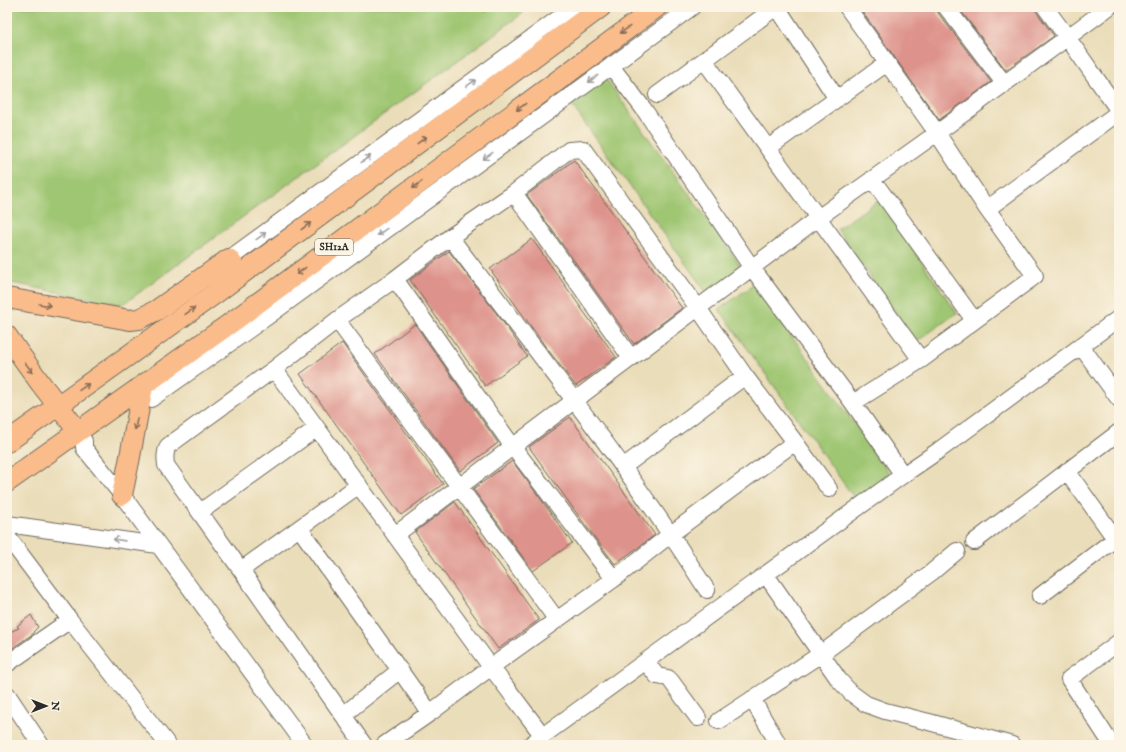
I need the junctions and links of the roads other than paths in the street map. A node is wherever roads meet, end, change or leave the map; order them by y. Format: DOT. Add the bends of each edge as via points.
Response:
graph roads {
  1 [pos="574,7"];
  2 [pos="601,7"];
  3 [pos="657,7"];
  4 [pos="692,7"];
  5 [pos="776,7"];
  6 [pos="847,7"];
  7 [pos="946,7"];
  8 [pos="1045,7"];
  9 [pos="1109,7"];
  10 [pos="554,13"];
  11 [pos="1067,37"];
  12 [pos="704,60"];
  13 [pos="887,63"];
  14 [pos="612,65"];
  15 [pos="1004,83"];
  16 [pos="657,95"];
  17 [pos="837,99"];
  18 [pos="1119,112"];
  19 [pos="937,133"];
  20 [pos="768,148"];
  21 [pos="872,179"];
  22 [pos="514,193"];
  23 [pos="987,209"];
  24 [pos="818,218"];
  25 [pos="450,237"];
  26 [pos="229,259"];
  27 [pos="752,268"];
  28 [pos="240,275"];
  29 [pos="395,279"];
  30 [pos="7,298"];
  31 [pos="266,307"];
  32 [pos="698,308"];
  33 [pos="1119,318"];
  34 [pos="337,320"];
  35 [pos="974,320"];
  36 [pos="7,336"];
  37 [pos="1081,346"];
  38 [pos="631,358"];
  39 [pos="921,360"];
  40 [pos="7,361"];
  41 [pos="274,369"];
  42 [pos="745,376"];
  43 [pos="147,392"];
  44 [pos="1119,399"];
  45 [pos="574,401"];
  46 [pos="853,403"];
  47 [pos="52,410"];
  48 [pos="317,428"];
  49 [pos="1119,432"];
  50 [pos="76,439"];
  51 [pos="7,442"];
  52 [pos="795,442"];
  53 [pos="513,447"];
  54 [pos="623,467"];
  55 [pos="1067,471"];
  56 [pos="903,475"];
  57 [pos="7,482"];
  58 [pos="359,485"];
  59 [pos="460,487"];
  60 [pos="829,489"];
  61 [pos="122,495"];
  62 [pos="200,512"];
  63 [pos="7,524"];
  64 [pos="300,529"];
  65 [pos="671,534"];
  66 [pos="395,535"];
  67 [pos="7,536"];
  68 [pos="1117,541"];
  69 [pos="974,542"];
  70 [pos="158,545"];
  71 [pos="957,551"];
  72 [pos="241,570"];
  73 [pos="766,575"];
  74 [pos="614,579"];
  75 [pos="706,590"];
  76 [pos="1040,596"];
  77 [pos="70,620"];
  78 [pos="557,620"];
  79 [pos="1119,642"];
  80 [pos="821,654"];
  81 [pos="646,662"];
  82 [pos="7,664"];
  83 [pos="491,667"];
  84 [pos="400,670"];
  85 [pos="752,700"];
  86 [pos="10,703"];
  87 [pos="430,713"];
  88 [pos="343,715"];
  89 [pos="698,718"];
  90 [pos="719,721"];
  91 [pos="541,741"];
  92 [pos="41,745"];
  93 [pos="168,745"];
  94 [pos="305,745"];
  95 [pos="364,745"];
  96 [pos="384,745"];
  97 [pos="780,745"];
  98 [pos="1012,745"];
  99 [pos="1112,745"];
  1 -- 10 [label="street"];
  28 -- 2 [label="main road, SH12A, one-way"];
  3 -- 31 [label="main road, SH12A, one-way"];
  4 -- 14 [label="street"];
  5 -- 12 [label="street"];
  5 -- 17 [label="street"];
  6 -- 13 [label="street"];
  7 -- 15 [label="street"];
  8 -- 11 [label="street"];
  9 -- 11 [label="street"];
  26 -- 10 [label="street, one-way"];
  11 -- 15 [label="street"];
  11 -- 18 [label="street"];
  12 -- 16 [label="street"];
  12 -- 20 [label="street"];
  13 -- 17 [label="street"];
  13 -- 19 [label="street"];
  14 -- 27 [label="street"];
  14 -- 31 [label="street, one-way"];
  15 -- 19 [label="street"];
  17 -- 20 [label="street"];
  18 -- 23 [label="street"];
  19 -- 21 [label="street"];
  19 -- 23 [label="street"];
  20 -- 24 [label="street"];
  21 -- 24 [label="street"];
  21 -- 35 [label="street"];
  22 -- 25 [label="street"];
  22 -- 32 [label="street" via="569,150 583,149"];
  22 -- 38 [label="street"];
  23 -- 35 [label="street" via="1035,276"];
  24 -- 27 [label="street"];
  24 -- 39 [label="street"];
  25 -- 29 [label="street"];
  25 -- 45 [label="street"];
  26 -- 28 [label="main road"];
  30 -- 26 [label="main road, one-way" via="130,320 140,319 157,310"];
  27 -- 32 [label="street"];
  27 -- 46 [label="street"];
  47 -- 28 [label="main road, SH12A, one-way"];
  29 -- 34 [label="street"];
  29 -- 53 [label="street"];
  31 -- 43 [label="main road, SH12A"];
  32 -- 38 [label="street"];
  32 -- 42 [label="street"];
  33 -- 37 [label="street"];
  34 -- 41 [label="street"];
  34 -- 59 [label="street"];
  35 -- 39 [label="street"];
  36 -- 47 [label="main road, one-way" via="28,366"];
  37 -- 44 [label="street"];
  37 -- 56 [label="street"];
  38 -- 45 [label="street"];
  39 -- 46 [label="street"];
  40 -- 47 [label="main road"];
  41 -- 48 [label="street"];
  41 -- 62 [label="street" via="168,446 164,456 166,464"];
  42 -- 52 [label="street"];
  42 -- 54 [label="street"];
  43 -- 50 [label="main road, SH12A"];
  43 -- 61 [label="main road, one-way"];
  45 -- 53 [label="street"];
  45 -- 54 [label="street"];
  46 -- 56 [label="street"];
  47 -- 50 [label="main road"];
  47 -- 51 [label="main road, SH12A"];
  48 -- 58 [label="street"];
  48 -- 62 [label="street"];
  49 -- 55 [label="street"];
  50 -- 57 [label="main road, SH12A"];
  50 -- 61 [label="street"];
  52 -- 60 [label="street"];
  52 -- 65 [label="street"];
  53 -- 59 [label="street"];
  53 -- 74 [label="street"];
  54 -- 65 [label="street"];
  55 -- 68 [label="street"];
  55 -- 69 [label="street"];
  56 -- 73 [label="street"];
  58 -- 64 [label="street"];
  58 -- 66 [label="street"];
  59 -- 66 [label="street"];
  59 -- 78 [label="street"];
  61 -- 70 [label="street"];
  62 -- 72 [label="street"];
  70 -- 63 [label="street, one-way"];
  64 -- 72 [label="street"];
  64 -- 84 [label="street"];
  65 -- 74 [label="street"];
  65 -- 75 [label="street"];
  66 -- 83 [label="street"];
  67 -- 77 [label="street"];
  68 -- 76 [label="street"];
  70 -- 94 [label="street"];
  71 -- 80 [label="street"];
  72 -- 88 [label="street"];
  73 -- 80 [label="street"];
  73 -- 81 [label="street"];
  74 -- 78 [label="street"];
  77 -- 82 [label="street"];
  77 -- 93 [label="street"];
  78 -- 83 [label="street"];
  79 -- 99 [label="street" via="1069,679"];
  80 -- 85 [label="street"];
  80 -- 98 [label="street" via="851,693 866,704"];
  81 -- 89 [label="street" via="657,676 671,681"];
  81 -- 91 [label="street"];
  83 -- 87 [label="street"];
  83 -- 91 [label="street"];
  84 -- 87 [label="street"];
  84 -- 88 [label="street"];
  85 -- 90 [label="street"];
  85 -- 97 [label="street"];
  86 -- 92 [label="street"];
  87 -- 96 [label="street"];
  88 -- 95 [label="street"];
}
